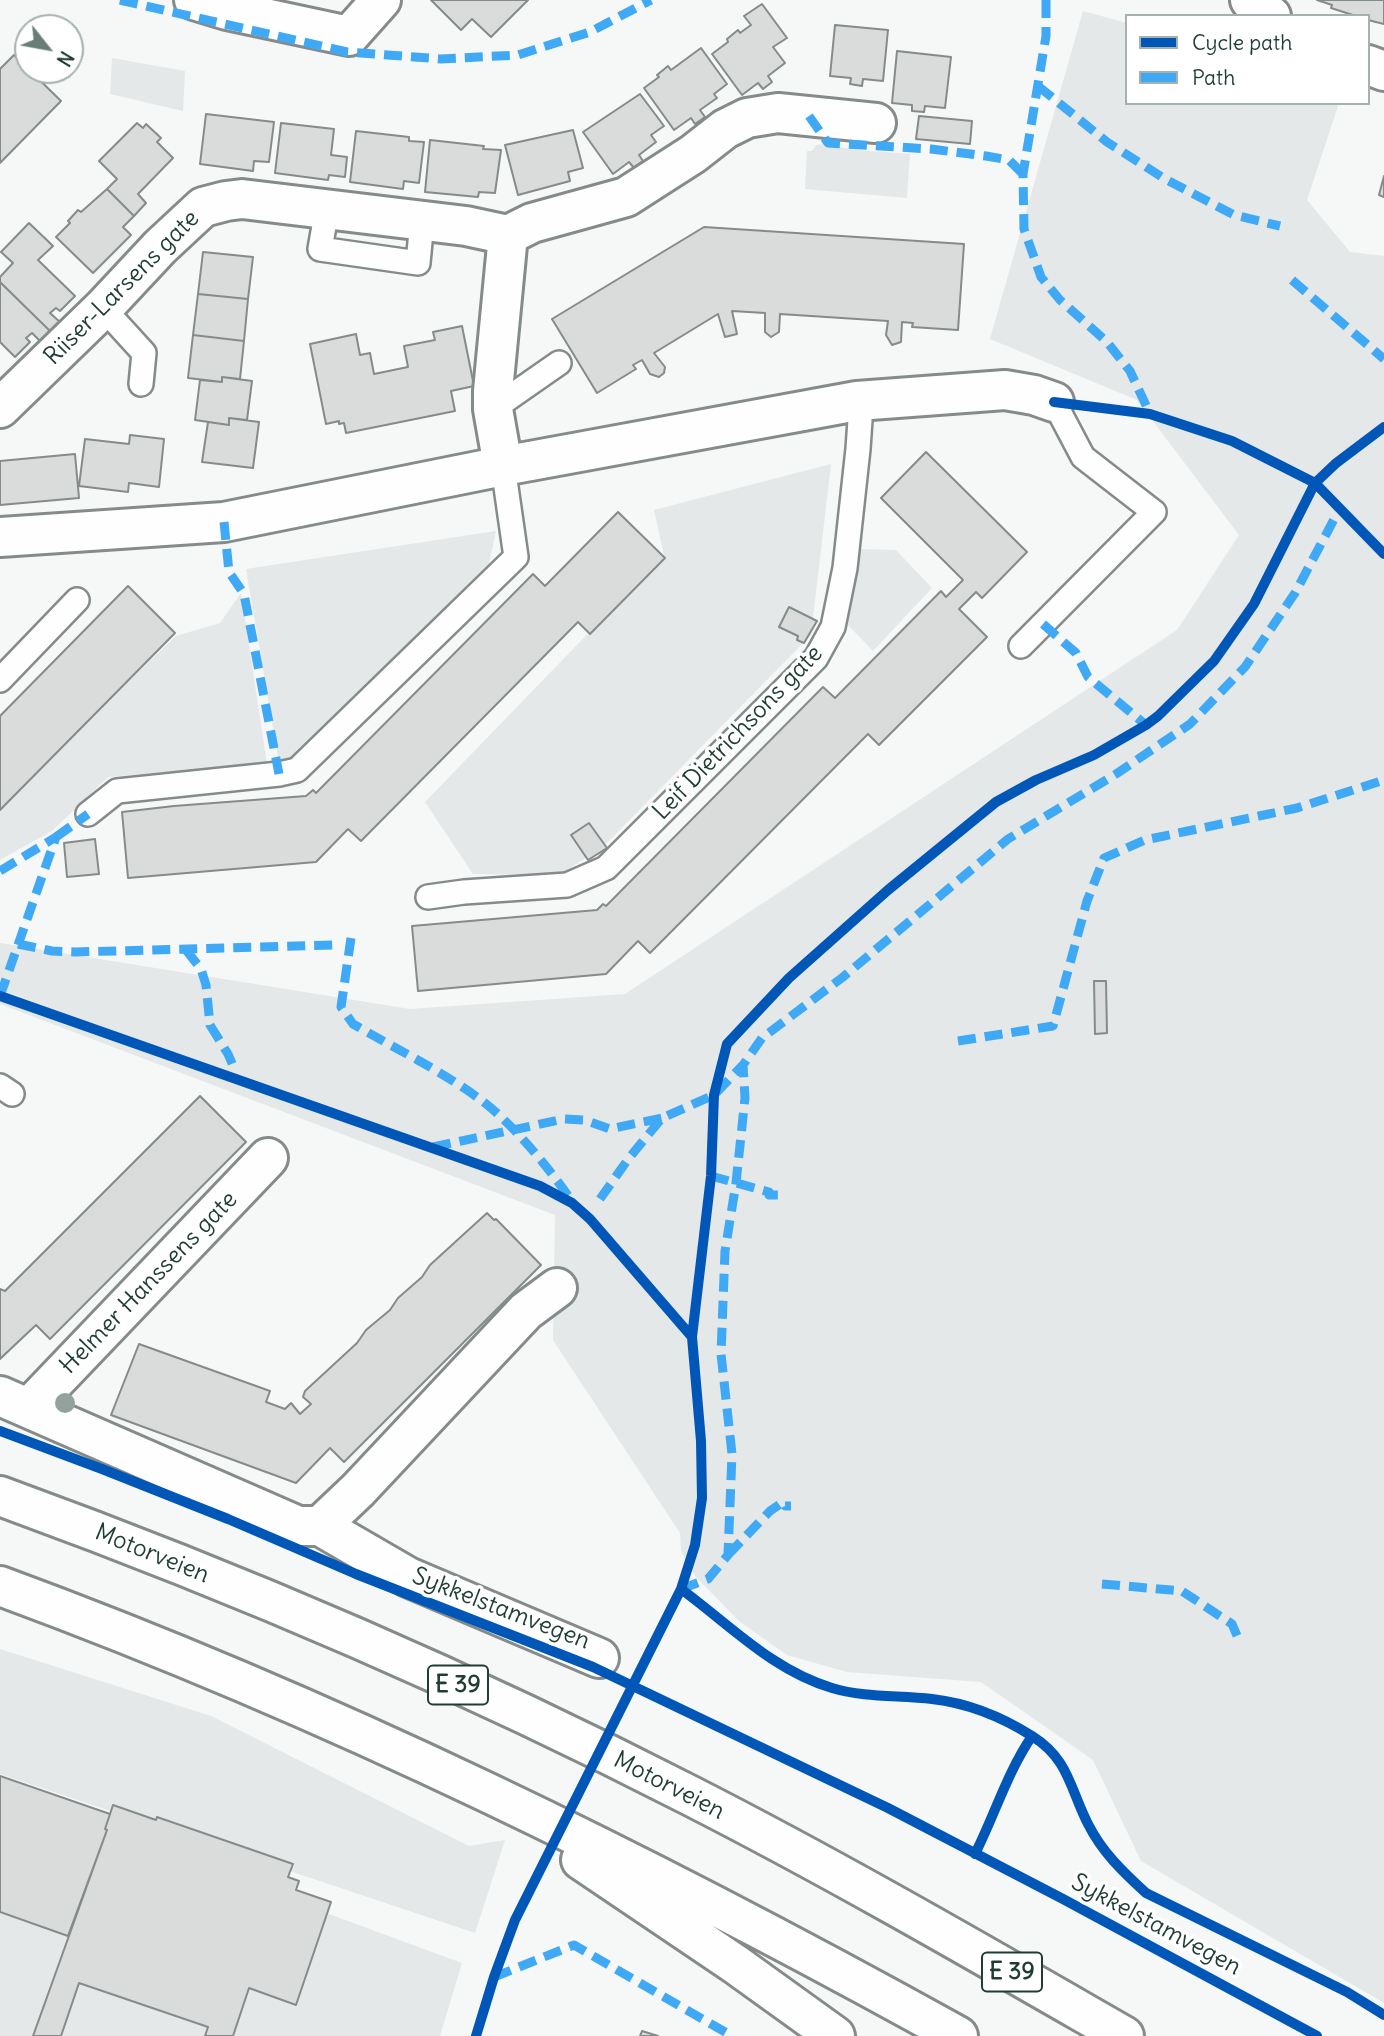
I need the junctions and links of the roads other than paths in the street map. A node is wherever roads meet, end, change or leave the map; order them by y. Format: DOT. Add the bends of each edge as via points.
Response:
graph roads {
  1 [pos="194,0"];
  2 [pos="381,0"];
  3 [pos="1250,0"];
  4 [pos="1268,14"];
  5 [pos="876,123"];
  6 [pos="508,234"];
  7 [pos="103,307"];
  8 [pos="559,363"];
  9 [pos="141,384"];
  10 [pos="857,401"];
  11 [pos="1054,402"];
  12 [pos="0,408"];
  13 [pos="493,409"];
  14 [pos="503,466"];
  15 [pos="0,537"];
  16 [pos="77,600"];
  17 [pos="1021,646"];
  18 [pos="0,680"];
  19 [pos="88,814"];
  20 [pos="428,897"];
  21 [pos="268,1158"];
  22 [pos="557,1288"];
  23 [pos="15,1401"];
  24 [pos="0,1496"];
  25 [pos="320,1526"];
  26 [pos="0,1586"];
  27 [pos="599,1658"];
  28 [pos="466,1782"];
  29 [pos="835,2036"];
  30 [pos="958,2036"];
  31 [pos="1125,2036"];
  1 -- 2 [label="main road" via="349,36"];
  3 -- 4 [label="main road"];
  5 -- 6 [label="main road" via="778,113 747,118 625,197"];
  6 -- 7 [label="main road, Riiser-Larsens gate" via="242,199 226,201 203,208"];
  6 -- 13 [label="main road"];
  7 -- 9 [label="lane" via="144,353"];
  7 -- 12 [label="main road, Riiser-Larsens gate"];
  8 -- 13 [label="lane"];
  10 -- 11 [label="main road" via="1004,390"];
  10 -- 14 [label="main road"];
  10 -- 20 [label="lane, Leif Dietrichsons gate" via="858,449 845,568 833,627 816,658 606,868 567,885"];
  11 -- 17 [label="lane" via="1083,457 1154,512"];
  13 -- 14 [label="main road"];
  14 -- 15 [label="main road" via="224,522"];
  14 -- 19 [label="lane" via="516,557 297,770 117,792"];
  16 -- 18 [label="lane"];
  21 -- 23 [label="main road, Helmer Hanssens gate"];
  22 -- 25 [label="main road" via="526,1311"];
  23 -- 25 [label="main road, Helmer Hanssens gate" via="298,1527"];
  24 -- 31 [label="main road, Motorveien / E 39" via="323,1625 523,1715 689,1795 877,1895"];
  25 -- 27 [label="main road, Helmer Hanssens gate" via="408,1577"];
  26 -- 28 [label="main road" via="317,1713"];
  28 -- 29 [label="main road"];
  28 -- 30 [label="main road" via="655,1874"];
}
